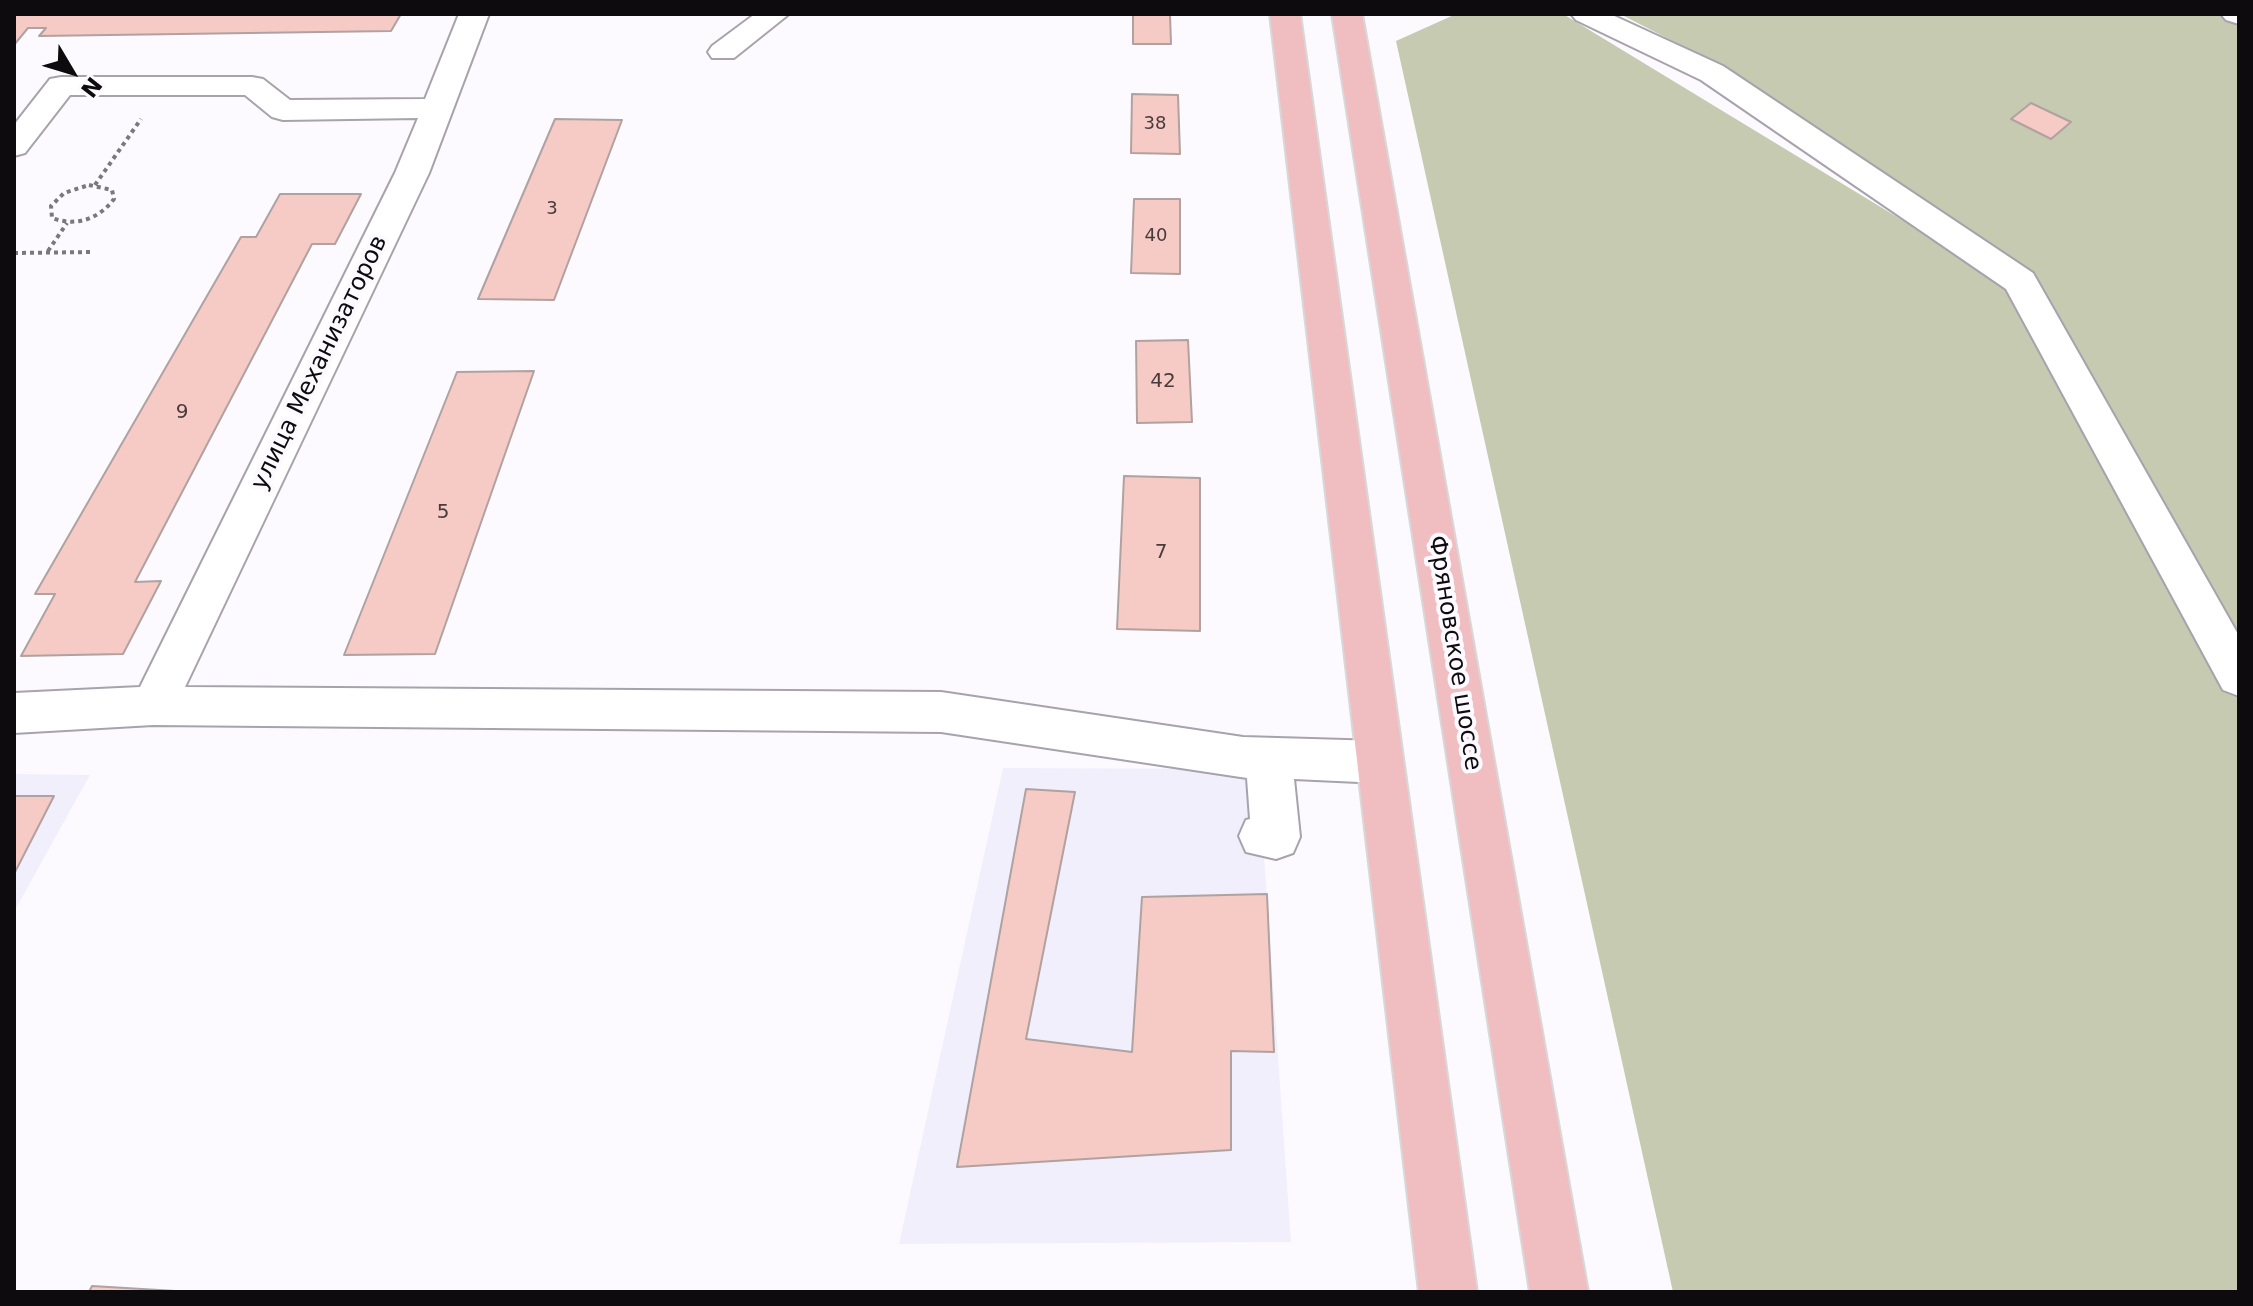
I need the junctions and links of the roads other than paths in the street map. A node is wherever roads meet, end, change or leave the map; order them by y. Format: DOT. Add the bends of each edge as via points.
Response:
graph roads {
  1 [pos="474,14"];
  2 [pos="774,14"];
  3 [pos="1285,14"];
  4 [pos="1347,14"];
  5 [pos="1586,14"];
  6 [pos="723,52"];
  7 [pos="437,108"];
  8 [pos="14,146"];
  9 [pos="2239,677"];
  10 [pos="153,706"];
  11 [pos="14,713"];
  12 [pos="1269,757"];
  13 [pos="1380,762"];
  14 [pos="1263,836"];
  15 [pos="1448,1292"];
  16 [pos="1559,1292"];
  1 -- 7 [label="street, улица Механизаторов"];
  2 -- 6 [label="street"];
  3 -- 13 [label="main road"];
  4 -- 16 [label="main road, Фряновское шоссе"];
  5 -- 9 [label="street" via="1712,73 2020,281"];
  7 -- 8 [label="street" via="283,110 252,86 61,86"];
  7 -- 10 [label="street, улица Механизаторов" via="412,173"];
  10 -- 11 [label="street"];
  10 -- 12 [label="street" via="941,712"];
  12 -- 13 [label="street"];
  12 -- 14 [label="street" via="1276,837"];
  13 -- 15 [label="main road"];
}
